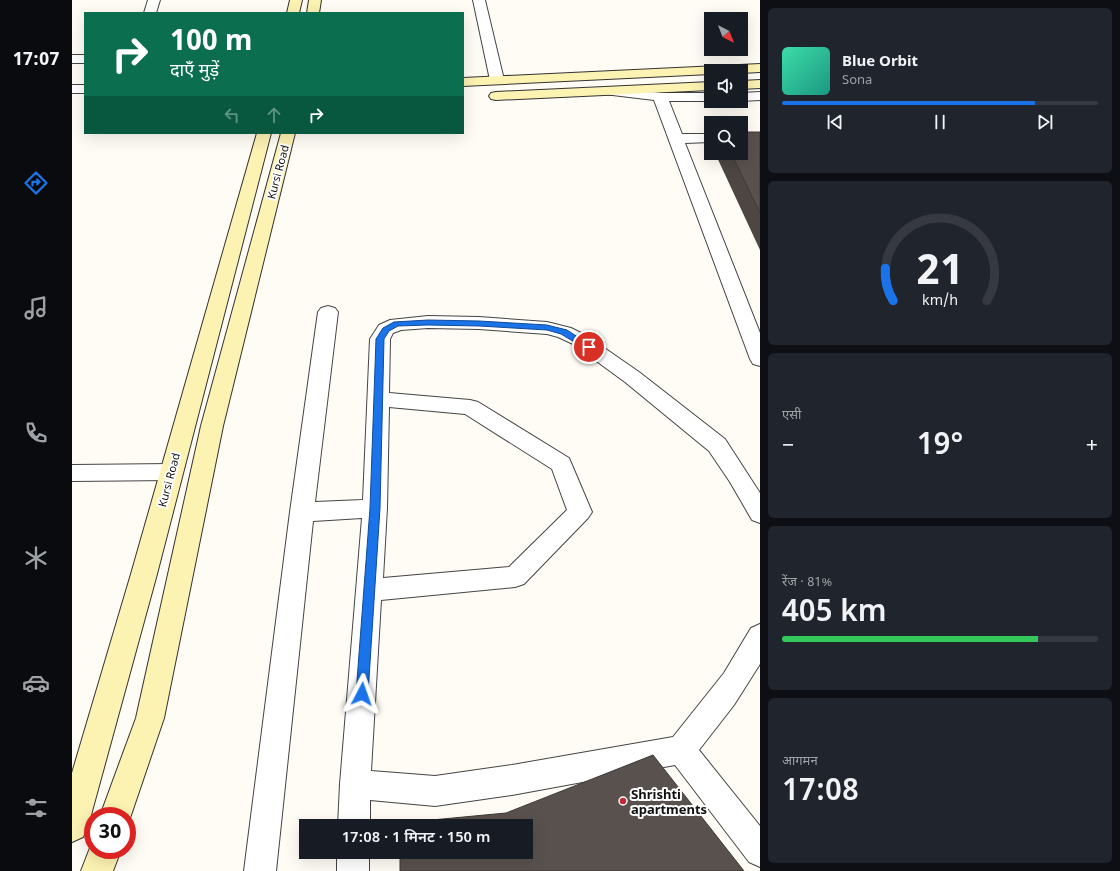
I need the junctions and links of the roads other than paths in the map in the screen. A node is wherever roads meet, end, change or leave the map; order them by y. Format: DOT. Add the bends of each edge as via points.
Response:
graph roads {
  1 [pos="154,0"];
  2 [pos="296,0"];
  3 [pos="315,0"];
  4 [pos="479,0"];
  5 [pos="150,12"];
  6 [pos="293,12"];
  7 [pos="313,12"];
  8 [pos="72,58"];
  9 [pos="84,59"];
  10 [pos="760,68"];
  11 [pos="498,80"];
  12 [pos="464,82"];
  13 [pos="760,84"];
  14 [pos="748,85"];
  15 [pos="704,86"];
  16 [pos="72,89"];
  17 [pos="84,89"];
  18 [pos="609,91"];
  19 [pos="486,96"];
  20 [pos="760,96"];
  21 [pos="660,97"];
  22 [pos="704,97"];
  23 [pos="748,97"];
  24 [pos="264,134"];
  25 [pos="288,134"];
  26 [pos="704,138"];
  27 [pos="677,139"];
  28 [pos="236,236"];
  29 [pos="261,237"];
  30 [pos="217,305"];
  31 [pos="243,305"];
  32 [pos="328,312"];
  33 [pos="760,359"];
  34 [pos="378,399"];
  35 [pos="172,472"];
  36 [pos="72,473"];
  37 [pos="196,500"];
  38 [pos="163,501"];
  39 [pos="375,508"];
  40 [pos="302,512"];
  41 [pos="760,514"];
  42 [pos="369,590"];
  43 [pos="760,636"];
  44 [pos="681,750"];
  45 [pos="355,784"];
  46 [pos="119,807"];
  47 [pos="354,819"];
  48 [pos="72,826"];
  49 [pos="760,850"];
  50 [pos="101,859"];
  51 [pos="353,859"];
  52 [pos="97,871"];
  53 [pos="260,871"];
  54 [pos="353,871"];
  1 -- 5 [label="street"];
  2 -- 6 [label="main road"];
  3 -- 7 [label="main road"];
  4 -- 11 [label="street"];
  8 -- 9 [label="street"];
  10 -- 11 [label="main road"];
  11 -- 12 [label="main road"];
  13 -- 14 [label="main road"];
  15 -- 18 [label="main road"];
  16 -- 17 [label="street"];
  18 -- 19 [label="main road"];
  18 -- 21 [label="street"];
  20 -- 23 [label="street"];
  21 -- 22 [label="street"];
  21 -- 27 [label="street"];
  24 -- 28 [label="main road, Kursi Road"];
  25 -- 29 [label="main road, Kursi Road"];
  26 -- 27 [label="street"];
  27 -- 33 [label="street"];
  28 -- 29 [label="main road"];
  28 -- 30 [label="main road, Kursi Road"];
  29 -- 31 [label="main road, Kursi Road"];
  30 -- 31 [label="main road"];
  30 -- 35 [label="main road, Kursi Road"];
  31 -- 37 [label="main road, Kursi Road"];
  32 -- 40 [label="street"];
  34 -- 39 [label="street"];
  34 -- 41 [label="street" via="380,339 386,329 397,324 479,323 547,328 564,332 580,340 632,377 717,446"];
  34 -- 42 [label="street" via="470,408 561,464 580,512 515,577"];
  35 -- 36 [label="street"];
  35 -- 38 [label="main road, Kursi Road"];
  37 -- 38 [label="main road"];
  37 -- 46 [label="main road, Kursi Road" via="150,718"];
  38 -- 48 [label="main road, Kursi Road"];
  39 -- 40 [label="street"];
  39 -- 42 [label="street"];
  40 -- 53 [label="street"];
  42 -- 45 [label="street"];
  43 -- 44 [label="street" via="753,653 724,697"];
  44 -- 45 [label="street" via="435,791"];
  44 -- 49 [label="street"];
  45 -- 47 [label="street"];
  50 -- 52 [label="main road"];
  51 -- 54 [label="street"];
}
